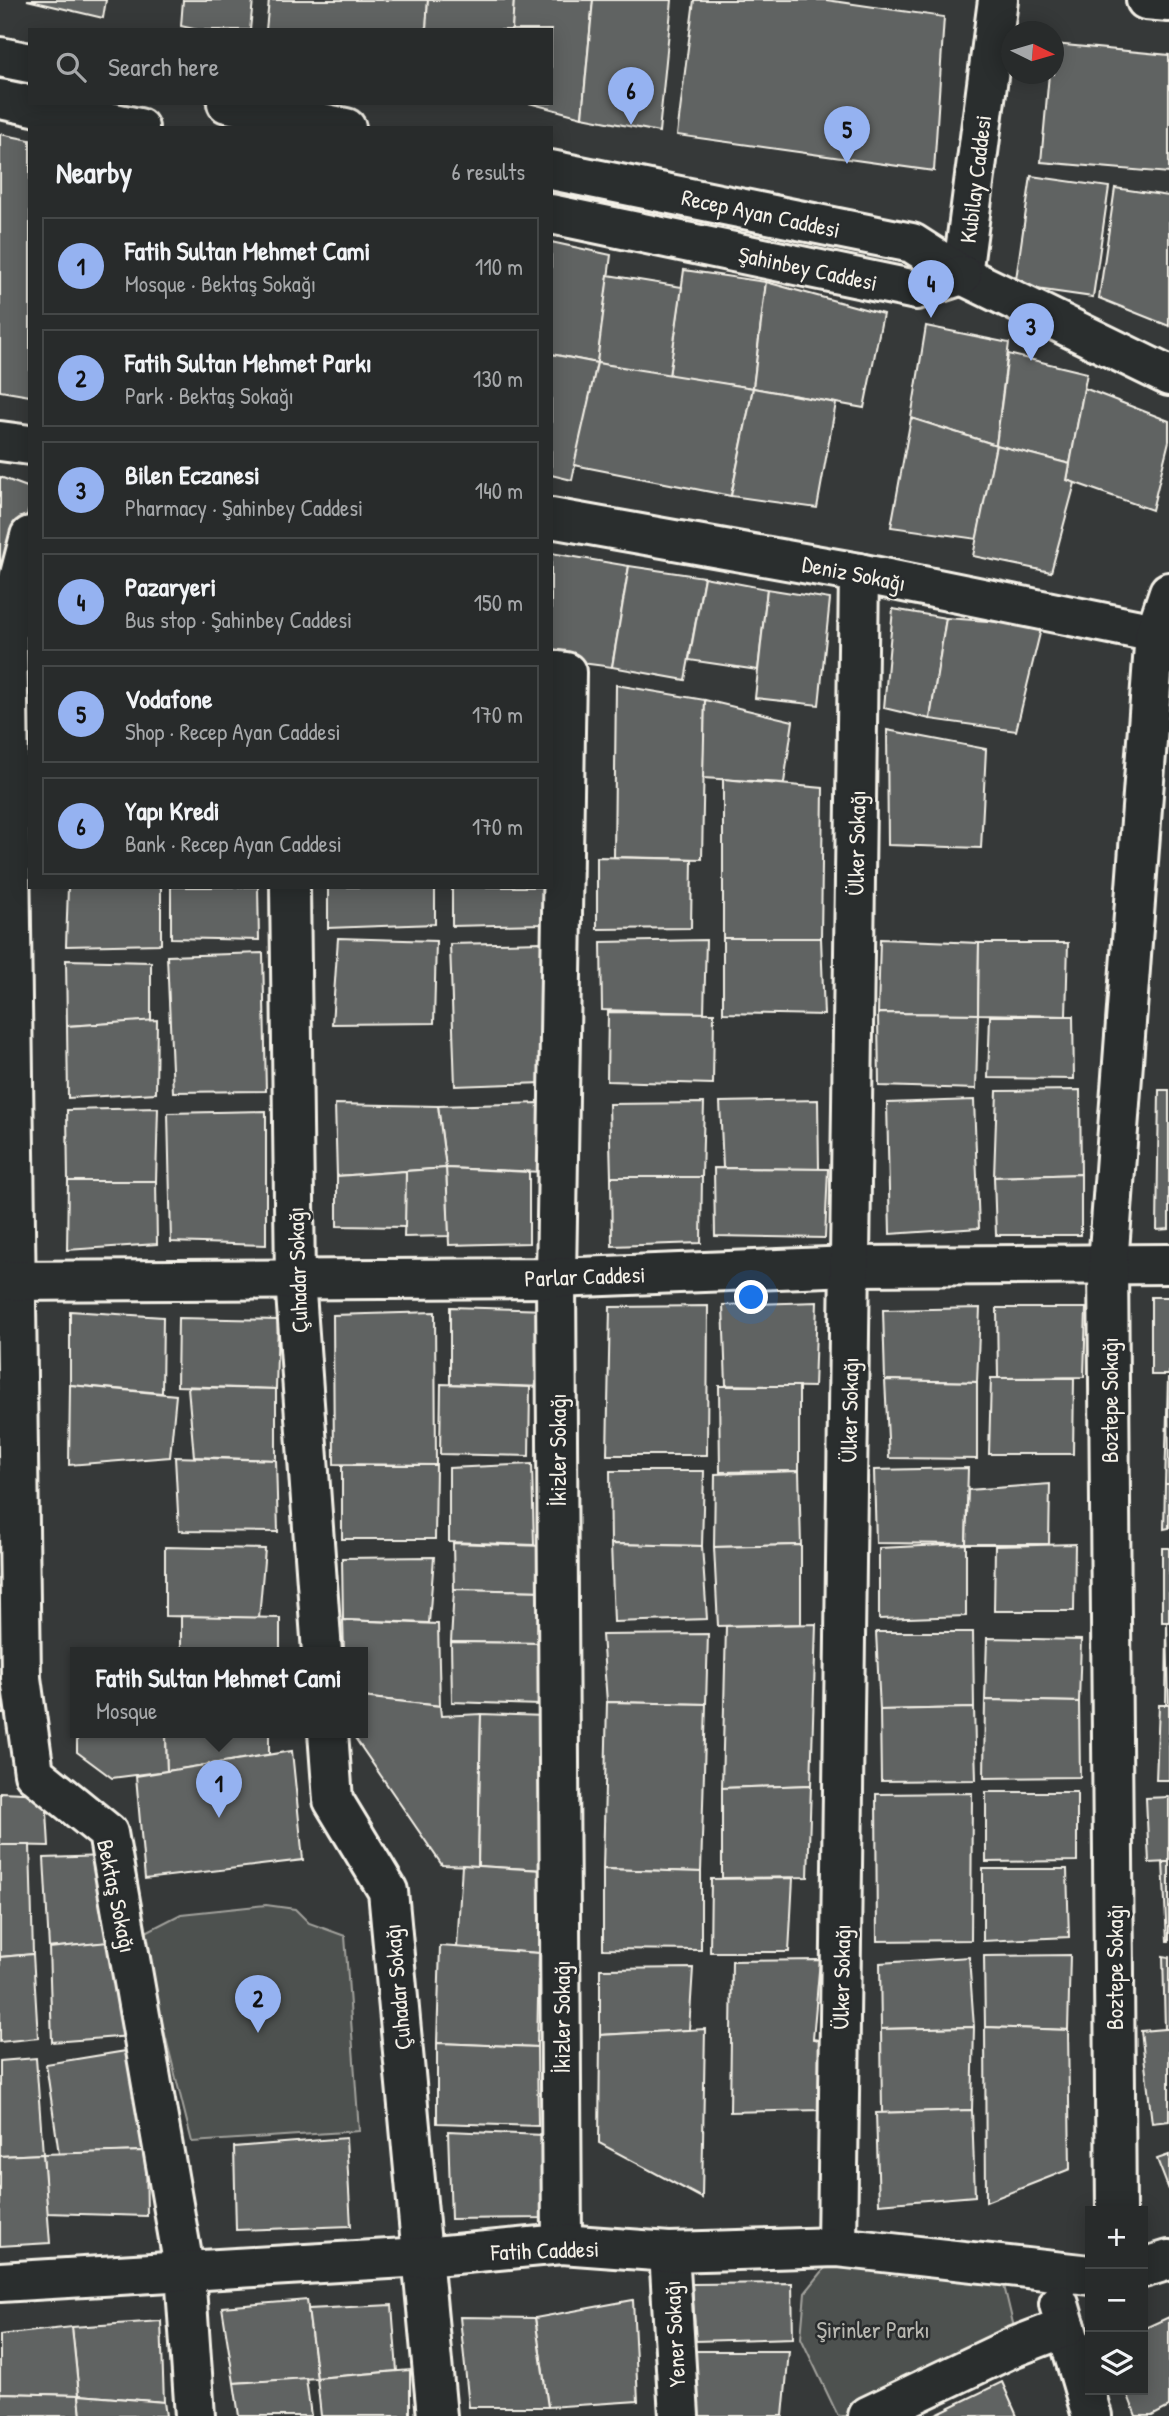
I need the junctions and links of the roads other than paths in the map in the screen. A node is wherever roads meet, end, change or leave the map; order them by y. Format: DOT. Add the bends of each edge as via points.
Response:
graph roads {
  1 [pos="998,0"];
  2 [pos="1146,0"];
  3 [pos="1169,2"];
  4 [pos="0,57"];
  5 [pos="28,63"];
  6 [pos="0,99"];
  7 [pos="28,105"];
  8 [pos="29,105"];
  9 [pos="237,105"];
  10 [pos="129,126"];
  11 [pos="336,126"];
  12 [pos="553,170"];
  13 [pos="553,214"];
  14 [pos="962,275"];
  15 [pos="1169,376"];
  16 [pos="0,441"];
  17 [pos="28,445"];
  18 [pos="553,518"];
  19 [pos="28,544"];
  20 [pos="859,573"];
  21 [pos="1169,592"];
  22 [pos="1155,633"];
  23 [pos="553,670"];
  24 [pos="290,889"];
  25 [pos="1108,1264"];
  26 [pos="1169,1264"];
  27 [pos="852,1266"];
  28 [pos="556,1278"];
  29 [pos="295,1279"];
  30 [pos="7,1281"];
  31 [pos="322,1647"];
  32 [pos="328,1738"];
  33 [pos="17,1765"];
  34 [pos="1116,2206"];
  35 [pos="562,2245"];
  36 [pos="837,2247"];
  37 [pos="669,2252"];
  38 [pos="423,2257"];
  39 [pos="1169,2260"];
  40 [pos="1148,2266"];
  41 [pos="1049,2272"];
  42 [pos="186,2273"];
  43 [pos="1085,2274"];
  44 [pos="0,2282"];
  45 [pos="1066,2327"];
  46 [pos="195,2416"];
  47 [pos="437,2416"];
  48 [pos="679,2416"];
  49 [pos="867,2416"];
  50 [pos="1092,2416"];
  1 -- 14 [label="street, Kubilay Caddesi"];
  2 -- 3 [label="street"];
  4 -- 5 [label="street"];
  6 -- 7 [label="street"];
  8 -- 10 [label="street"];
  9 -- 11 [label="street"];
  12 -- 14 [label="street, Recep Ayan Caddesi" via="912,243"];
  13 -- 14 [label="street, Şahinbey Caddesi" via="916,290"];
  14 -- 15 [label="street"];
  16 -- 17 [label="street"];
  18 -- 20 [label="street, Deniz Sokağı"];
  19 -- 30 [label="street, Bektaş Sokağı" via="7,625"];
  20 -- 22 [label="street, Deniz Sokağı"];
  20 -- 27 [label="street, Ülker Sokağı"];
  21 -- 22 [label="street, Boztepe Sokağı"];
  22 -- 25 [label="street, Boztepe Sokağı"];
  23 -- 28 [label="street, İkizler Sokağı" via="566,672"];
  24 -- 29 [label="street, Çuhadar Sokağı"];
  25 -- 26 [label="street, Parlar Caddesi"];
  25 -- 27 [label="street, Parlar Caddesi"];
  25 -- 34 [label="street, Boztepe Sokağı"];
  27 -- 28 [label="street, Parlar Caddesi"];
  27 -- 36 [label="street, Ülker Sokağı"];
  28 -- 29 [label="street, Parlar Caddesi"];
  28 -- 35 [label="street, İkizler Sokağı"];
  29 -- 30 [label="street, Parlar Caddesi"];
  29 -- 31 [label="street, Çuhadar Sokağı"];
  30 -- 33 [label="street, Bektaş Sokağı" via="21,1678"];
  32 -- 38 [label="street, Çuhadar Sokağı" via="333,1800 388,1891"];
  33 -- 42 [label="street, Bektaş Sokağı" via="108,1833"];
  35 -- 37 [label="street, Fatih Caddesi"];
  35 -- 38 [label="street, Fatih Caddesi"];
  36 -- 37 [label="street, Fatih Caddesi"];
  36 -- 41 [label="street, Fatih Caddesi"];
  37 -- 48 [label="street, Yener Sokağı"];
  38 -- 42 [label="street, Fatih Caddesi"];
  38 -- 47 [label="street, Çuhadar Sokağı"];
  39 -- 40 [label="street"];
  41 -- 43 [label="street, Fatih Caddesi"];
  41 -- 45 [label="street"];
  42 -- 44 [label="street, Fatih Caddesi"];
  42 -- 46 [label="street, Bektaş Sokağı"];
  45 -- 49 [label="street"];
  45 -- 50 [label="street"];
}
